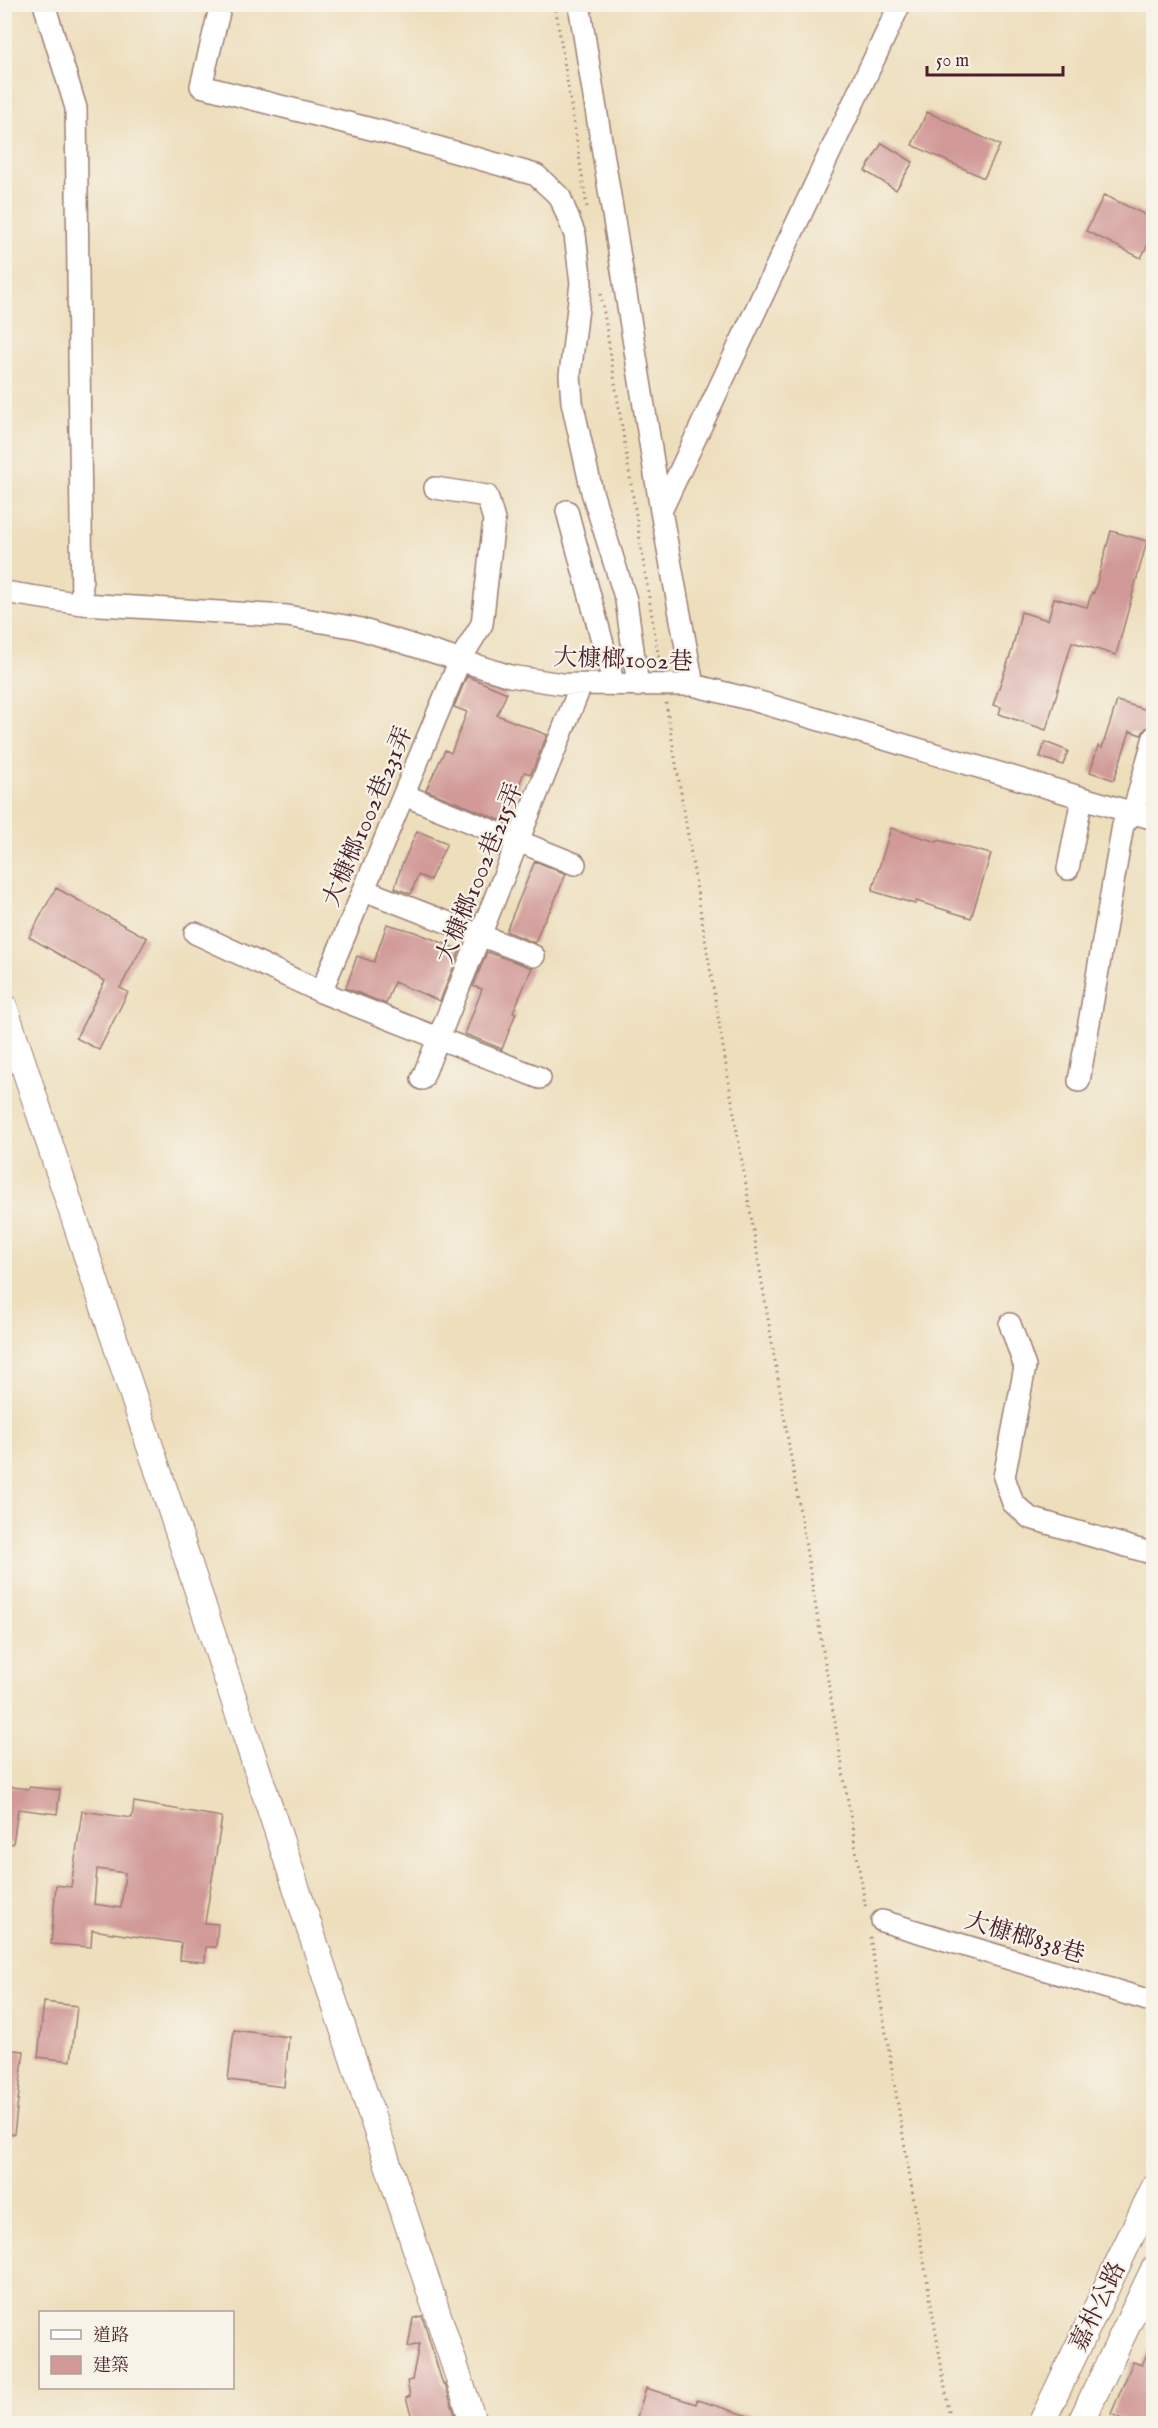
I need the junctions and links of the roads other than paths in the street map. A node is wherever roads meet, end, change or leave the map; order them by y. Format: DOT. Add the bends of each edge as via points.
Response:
graph roads {
  1 [pos="44,4"];
  2 [pos="221,4"];
  3 [pos="579,4"];
  4 [pos="900,4"];
  5 [pos="435,488"];
  6 [pos="567,511"];
  7 [pos="661,511"];
  8 [pos="4,592"];
  9 [pos="82,604"];
  10 [pos="460,660"];
  11 [pos="581,685"];
  12 [pos="614,685"];
  13 [pos="693,685"];
  14 [pos="638,686"];
  15 [pos="1154,737"];
  16 [pos="404,795"];
  17 [pos="1082,798"];
  18 [pos="1133,813"];
  19 [pos="1154,819"];
  20 [pos="519,839"];
  21 [pos="575,864"];
  22 [pos="1068,869"];
  23 [pos="364,890"];
  24 [pos="195,933"];
  25 [pos="481,935"];
  26 [pos="534,956"];
  27 [pos="321,993"];
  28 [pos="4,1006"];
  29 [pos="439,1040"];
  30 [pos="540,1078"];
  31 [pos="422,1079"];
  32 [pos="1079,1081"];
  33 [pos="1010,1324"];
  34 [pos="1154,1554"];
  35 [pos="872,1921"];
  36 [pos="1154,2002"];
  37 [pos="1154,2188"];
  38 [pos="1154,2270"];
  39 [pos="474,2424"];
  40 [pos="1041,2424"];
  41 [pos="1080,2424"];
  1 -- 9 [label="street" via="76,108"];
  2 -- 14 [label="street" via="201,86 536,175 560,197 575,235 581,283 570,375 572,402 592,492 626,600"];
  3 -- 7 [label="street"];
  4 -- 7 [label="street"];
  5 -- 10 [label="street, 大槺榔1002巷231弄" via="487,496 494,520 482,624"];
  6 -- 12 [label="street"];
  7 -- 13 [label="street"];
  8 -- 9 [label="street, 大槺榔1002巷"];
  9 -- 10 [label="street, 大槺榔1002巷" via="287,616 357,628"];
  10 -- 11 [label="street, 大槺榔1002巷" via="510,676"];
  10 -- 16 [label="street, 大槺榔1002巷231弄"];
  11 -- 12 [label="street, 大槺榔1002巷"];
  11 -- 20 [label="street, 大槺榔1002巷215弄"];
  12 -- 14 [label="street, 大槺榔1002巷"];
  13 -- 14 [label="street, 大槺榔1002巷"];
  13 -- 17 [label="street, 大槺榔1002巷"];
  15 -- 18 [label="street"];
  16 -- 20 [label="street"];
  16 -- 23 [label="street, 大槺榔1002巷231弄"];
  17 -- 18 [label="street, 大槺榔1002巷"];
  17 -- 22 [label="street"];
  18 -- 19 [label="street, 大槺榔1002巷"];
  18 -- 32 [label="street" via="1123,825"];
  20 -- 21 [label="street"];
  20 -- 25 [label="street, 大槺榔1002巷215弄"];
  23 -- 25 [label="street"];
  23 -- 27 [label="street, 大槺榔1002巷231弄"];
  24 -- 27 [label="street"];
  25 -- 26 [label="street"];
  25 -- 29 [label="street, 大槺榔1002巷215弄"];
  27 -- 29 [label="street"];
  28 -- 39 [label="main road"];
  29 -- 30 [label="street"];
  29 -- 31 [label="street, 大槺榔1002巷215弄"];
  33 -- 34 [label="street" via="1024,1367 1004,1477 1013,1503 1030,1518"];
  35 -- 36 [label="street, 大槺榔838巷"];
  37 -- 40 [label="main road, 嘉朴公路"];
  38 -- 41 [label="main road, 嘉朴公路"];
}
